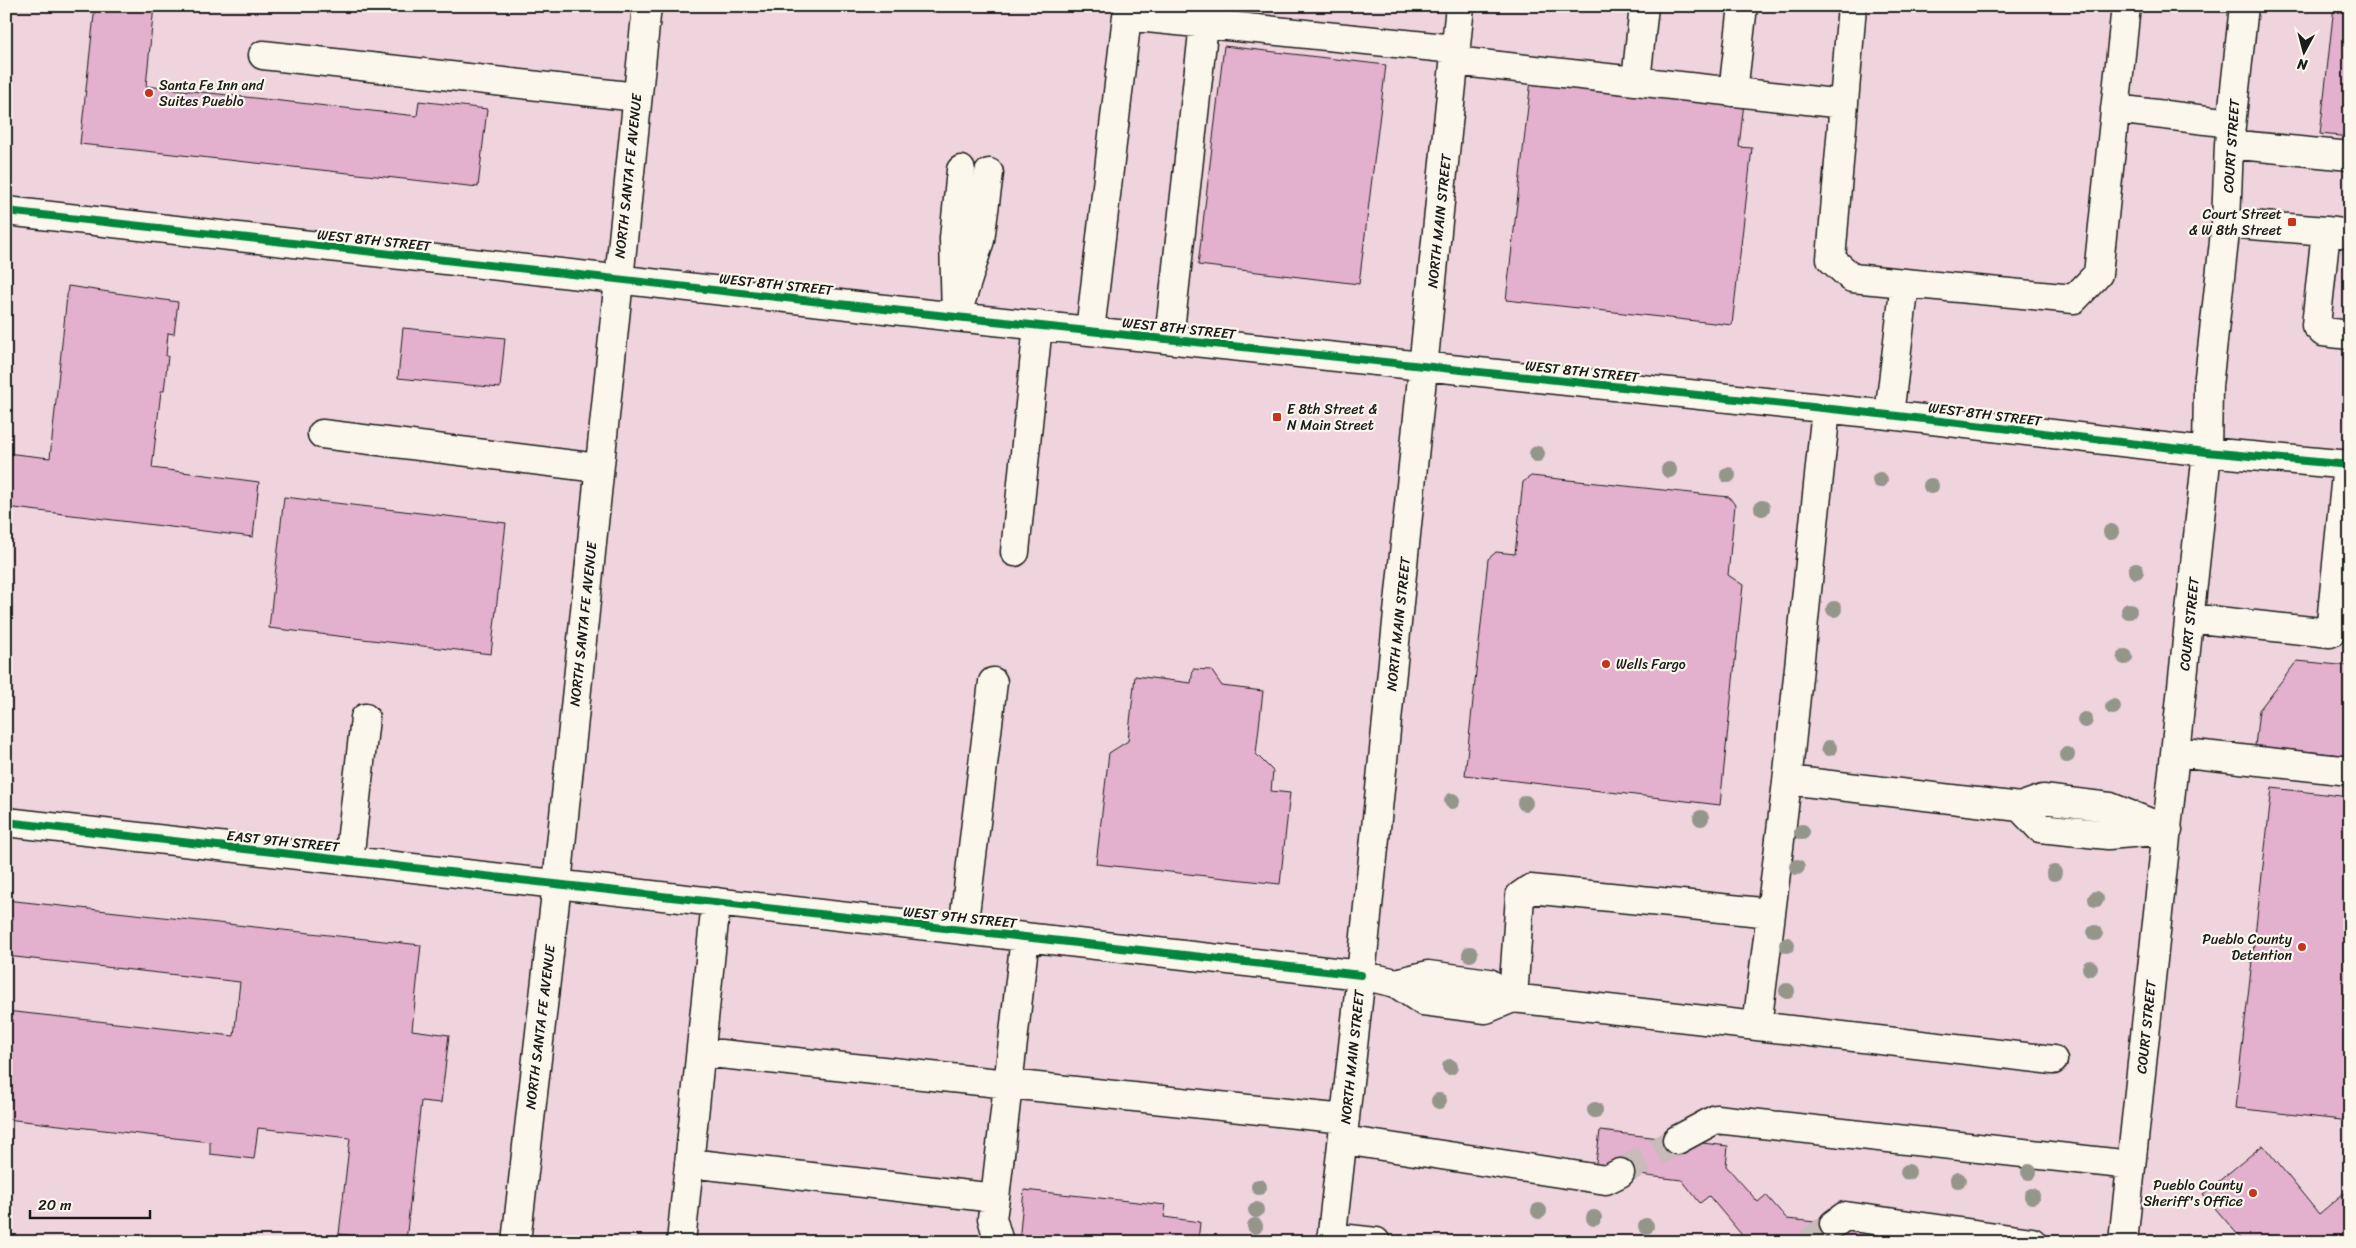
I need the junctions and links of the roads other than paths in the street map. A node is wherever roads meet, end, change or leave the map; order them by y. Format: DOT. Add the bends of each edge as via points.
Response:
graph roads {
  1 [pos="647,6"];
  2 [pos="1460,6"];
  3 [pos="1644,6"];
  4 [pos="1743,6"];
  5 [pos="1852,6"];
  6 [pos="2126,6"];
  7 [pos="2244,6"];
  8 [pos="1204,24"];
  9 [pos="263,55"];
  10 [pos="1455,55"];
  11 [pos="1636,81"];
  12 [pos="1734,92"];
  13 [pos="637,97"];
  14 [pos="1843,104"];
  15 [pos="2115,109"];
  16 [pos="2230,133"];
  17 [pos="2350,156"];
  18 [pos="962,170"];
  19 [pos="989,173"];
  20 [pos="6,211"];
  21 [pos="2226,223"];
  22 [pos="2338,232"];
  23 [pos="617,280"];
  24 [pos="1905,283"];
  25 [pos="956,317"];
  26 [pos="1038,325"];
  27 [pos="1090,331"];
  28 [pos="2350,335"];
  29 [pos="1169,339"];
  30 [pos="1424,367"];
  31 [pos="1826,409"];
  32 [pos="1889,415"];
  33 [pos="322,434"];
  34 [pos="2207,452"];
  35 [pos="2348,465"];
  36 [pos="598,468"];
  37 [pos="1015,552"];
  38 [pos="2190,618"];
  39 [pos="993,682"];
  40 [pos="365,718"];
  41 [pos="2176,752"];
  42 [pos="2350,771"];
  43 [pos="1787,782"];
  44 [pos="6,822"];
  45 [pos="2168,830"];
  46 [pos="349,861"];
  47 [pos="557,884"];
  48 [pos="716,902"];
  49 [pos="1771,913"];
  50 [pos="963,930"];
  51 [pos="1024,937"];
  52 [pos="1361,975"];
  53 [pos="1513,998"];
  54 [pos="1757,1026"];
  55 [pos="701,1052"];
  56 [pos="2053,1060"];
  57 [pos="1008,1084"];
  58 [pos="1344,1130"];
  59 [pos="1677,1140"];
  60 [pos="689,1163"];
  61 [pos="2131,1166"];
  62 [pos="1620,1173"];
  63 [pos="995,1198"];
  64 [pos="1834,1224"];
  65 [pos="1331,1239"];
  66 [pos="516,1242"];
  67 [pos="681,1242"];
  68 [pos="999,1242"];
  69 [pos="1376,1242"];
  70 [pos="2032,1242"];
  71 [pos="2123,1242"];
  1 -- 13 [label="street, NORTH SANTA FE AVENUE"];
  2 -- 10 [label="street, NORTH MAIN STREET"];
  3 -- 11 [label="street"];
  4 -- 12 [label="street"];
  5 -- 14 [label="street"];
  6 -- 15 [label="street"];
  7 -- 16 [label="street, COURT STREET"];
  8 -- 10 [label="street"];
  8 -- 27 [label="street" via="1126,16"];
  8 -- 29 [label="street"];
  9 -- 13 [label="street"];
  10 -- 11 [label="street"];
  10 -- 30 [label="street, NORTH MAIN STREET"];
  11 -- 12 [label="street"];
  12 -- 14 [label="street"];
  13 -- 23 [label="street, NORTH SANTA FE AVENUE"];
  14 -- 24 [label="street" via="1831,259 1852,278"];
  15 -- 16 [label="street"];
  15 -- 24 [label="street" via="2098,274 2074,300"];
  16 -- 17 [label="street"];
  16 -- 21 [label="street, COURT STREET"];
  18 -- 25 [label="street" via="954,238"];
  19 -- 25 [label="street" via="980,240"];
  20 -- 23 [label="street, WEST 8TH STREET"];
  21 -- 22 [label="street"];
  21 -- 34 [label="street, COURT STREET" via="2208,386"];
  22 -- 28 [label="street" via="2316,325 2323,332"];
  23 -- 25 [label="street, WEST 8TH STREET"];
  23 -- 36 [label="street, NORTH SANTA FE AVENUE"];
  24 -- 32 [label="street"];
  25 -- 26 [label="street, WEST 8TH STREET"];
  26 -- 27 [label="street, WEST 8TH STREET"];
  26 -- 37 [label="street"];
  27 -- 29 [label="street, WEST 8TH STREET"];
  29 -- 30 [label="street, WEST 8TH STREET"];
  30 -- 31 [label="street, WEST 8TH STREET"];
  30 -- 52 [label="street, NORTH MAIN STREET"];
  31 -- 32 [label="street, WEST 8TH STREET"];
  31 -- 43 [label="street"];
  32 -- 34 [label="street, WEST 8TH STREET"];
  33 -- 36 [label="street"];
  34 -- 35 [label="street, WEST 8TH STREET"];
  34 -- 38 [label="street, COURT STREET"];
  35 -- 38 [label="street" via="2330,633"];
  36 -- 47 [label="street, NORTH SANTA FE AVENUE"];
  38 -- 41 [label="street, COURT STREET"];
  39 -- 50 [label="street"];
  40 -- 46 [label="street"];
  41 -- 42 [label="street"];
  41 -- 45 [label="street, COURT STREET"];
  43 -- 45 [label="street" via="2020,807 2043,799 2110,807"];
  43 -- 49 [label="street"];
  44 -- 46 [label="street, EAST 9TH STREET"];
  45 -- 61 [label="street, COURT STREET"];
  46 -- 47 [label="street, EAST 9TH STREET"];
  47 -- 48 [label="street, WEST 9TH STREET"];
  47 -- 66 [label="street, NORTH SANTA FE AVENUE"];
  48 -- 50 [label="street, WEST 9TH STREET"];
  48 -- 55 [label="street"];
  49 -- 53 [label="street" via="1530,889 1520,896"];
  49 -- 54 [label="street"];
  50 -- 51 [label="street, WEST 9TH STREET"];
  51 -- 52 [label="street, WEST 9TH STREET"];
  51 -- 57 [label="street"];
  52 -- 53 [label="street, WEST 9TH STREET" via="1396,983 1423,1001 1486,1009"];
  52 -- 58 [label="street, NORTH MAIN STREET"];
  53 -- 54 [label="street"];
  54 -- 56 [label="street"];
  55 -- 57 [label="street"];
  55 -- 60 [label="street"];
  57 -- 58 [label="street"];
  57 -- 63 [label="street"];
  58 -- 62 [label="street" via="1606,1180"];
  58 -- 65 [label="street, NORTH MAIN STREET"];
  59 -- 61 [label="street" via="1716,1118"];
  60 -- 63 [label="street"];
  60 -- 67 [label="street"];
  61 -- 71 [label="street, COURT STREET"];
  63 -- 68 [label="street" via="992,1218"];
  64 -- 70 [label="street" via="1845,1216"];
  65 -- 69 [label="street"];
}
